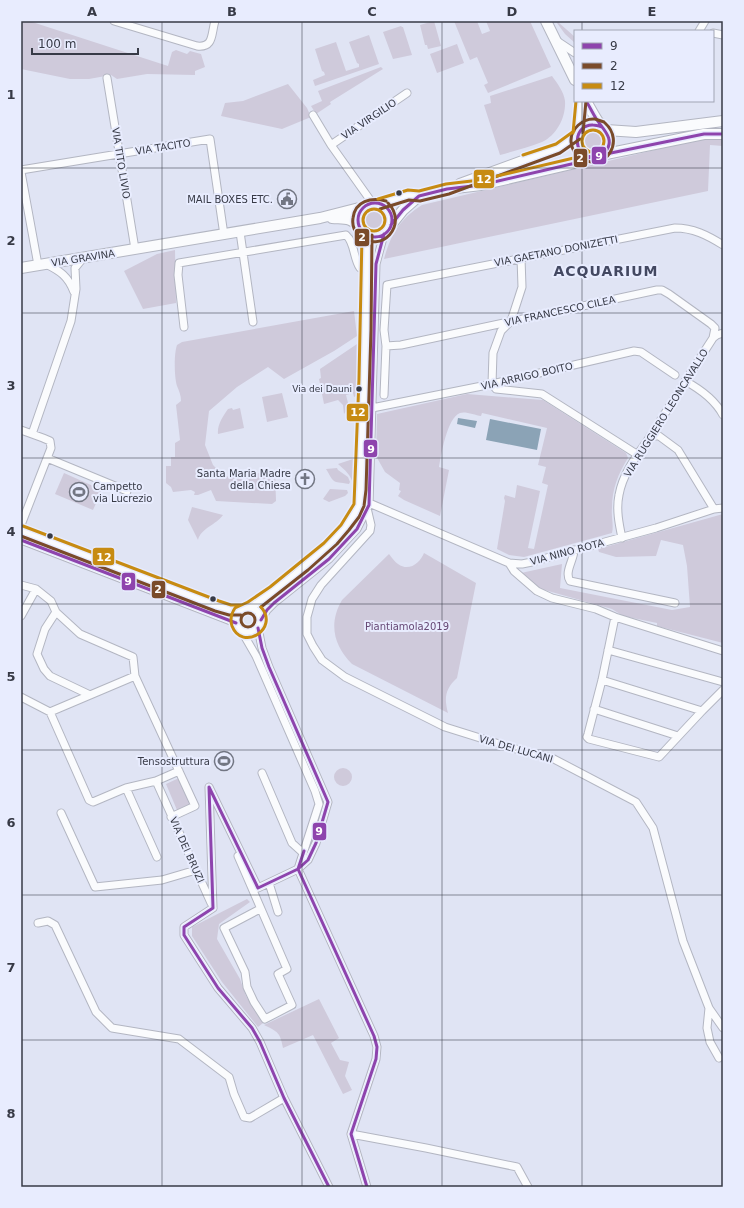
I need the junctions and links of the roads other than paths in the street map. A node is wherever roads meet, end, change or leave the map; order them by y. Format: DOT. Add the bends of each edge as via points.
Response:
graph roads {
  1 [pos="114,21"];
  2 [pos="216,21"];
  3 [pos="546,21"];
  4 [pos="555,40"];
  5 [pos="574,52"];
  6 [pos="574,57"];
  7 [pos="566,63"];
  8 [pos="107,78"];
  9 [pos="574,78"];
  10 [pos="407,93"];
  11 [pos="581,102"];
  12 [pos="587,102"];
  13 [pos="313,115"];
  14 [pos="723,121"];
  15 [pos="604,129"];
  16 [pos="578,134"];
  17 [pos="723,134"];
  18 [pos="330,145"];
  19 [pos="119,154"];
  20 [pos="596,156"];
  21 [pos="21,171"];
  22 [pos="447,189"];
  23 [pos="419,196"];
  24 [pos="373,204"];
  25 [pos="322,218"];
  26 [pos="391,225"];
  27 [pos="360,228"];
  28 [pos="240,232"];
  29 [pos="384,234"];
  30 [pos="224,235"];
  31 [pos="367,235"];
  32 [pos="723,245"];
  33 [pos="135,249"];
  34 [pos="243,253"];
  35 [pos="84,258"];
  36 [pos="521,258"];
  37 [pos="42,264"];
  38 [pos="21,268"];
  39 [pos="366,269"];
  40 [pos="75,294"];
  41 [pos="511,321"];
  42 [pos="253,322"];
  43 [pos="184,327"];
  44 [pos="723,333"];
  45 [pos="713,338"];
  46 [pos="386,346"];
  47 [pos="675,375"];
  48 [pos="685,381"];
  49 [pos="492,384"];
  50 [pos="384,395"];
  51 [pos="364,398"];
  52 [pos="372,398"];
  53 [pos="372,408"];
  54 [pos="723,415"];
  55 [pos="21,430"];
  56 [pos="32,434"];
  57 [pos="650,436"];
  58 [pos="638,455"];
  59 [pos="47,458"];
  60 [pos="125,497"];
  61 [pos="359,503"];
  62 [pos="368,503"];
  63 [pos="723,508"];
  64 [pos="714,509"];
  65 [pos="360,523"];
  66 [pos="21,524"];
  67 [pos="371,525"];
  68 [pos="21,531"];
  69 [pos="622,538"];
  70 [pos="21,540"];
  71 [pos="574,550"];
  72 [pos="95,559"];
  73 [pos="509,563"];
  74 [pos="93,567"];
  75 [pos="137,575"];
  76 [pos="134,583"];
  77 [pos="21,585"];
  78 [pos="277,588"];
  79 [pos="36,589"];
  80 [pos="283,595"];
  81 [pos="675,603"];
  82 [pos="249,607"];
  83 [pos="241,610"];
  84 [pos="56,612"];
  85 [pos="21,616"];
  86 [pos="615,617"];
  87 [pos="261,620"];
  88 [pos="236,623"];
  89 [pos="258,628"];
  90 [pos="241,630"];
  91 [pos="608,650"];
  92 [pos="723,651"];
  93 [pos="269,667"];
  94 [pos="262,670"];
  95 [pos="135,676"];
  96 [pos="602,680"];
  97 [pos="723,682"];
  98 [pos="723,690"];
  99 [pos="90,695"];
  100 [pos="21,697"];
  101 [pos="594,709"];
  102 [pos="702,711"];
  103 [pos="50,712"];
  104 [pos="678,736"];
  105 [pos="298,743"];
  106 [pos="314,770"];
  107 [pos="179,771"];
  108 [pos="262,773"];
  109 [pos="307,773"];
  110 [pos="156,781"];
  111 [pos="209,787"];
  112 [pos="126,788"];
  113 [pos="61,813"];
  114 [pos="171,817"];
  115 [pos="303,853"];
  116 [pos="157,857"];
  117 [pos="298,869"];
  118 [pos="196,870"];
  119 [pos="269,883"];
  120 [pos="213,908"];
  121 [pos="260,909"];
  122 [pos="278,912"];
  123 [pos="38,922"];
  124 [pos="709,1008"];
  125 [pos="723,1028"];
  126 [pos="719,1058"];
  127 [pos="284,1098"];
  128 [pos="350,1134"];
  129 [pos="329,1187"];
  130 [pos="367,1187"];
  131 [pos="528,1187"];
  1 -- 2 [label="street" via="204,47 209,44"];
  3 -- 4 [label="main road"];
  4 -- 5 [label="street"];
  4 -- 7 [label="main road"];
  6 -- 7 [label="street"];
  7 -- 9 [label="main road"];
  8 -- 19 [label="street, VIA TITO LIVIO"];
  10 -- 18 [label="street, VIA VIRGILIO"];
  11 -- 16 [label="main road"];
  12 -- 15 [label="main road"];
  13 -- 18 [label="street, VIA VIRGILIO"];
  14 -- 15 [label="main road" via="636,132"];
  15 -- 16 [label="main road" via="590,125"];
  15 -- 20 [label="main road" via="609,142 605,152"];
  16 -- 20 [label="main road" via="576,141 582,154"];
  16 -- 22 [label="main road" via="558,148"];
  17 -- 20 [label="main road" via="704,134"];
  18 -- 24 [label="street, VIA VIRGILIO"];
  19 -- 21 [label="street, VIA TACITO"];
  19 -- 30 [label="street, VIA TACITO" via="210,139"];
  19 -- 33 [label="street, VIA TITO LIVIO"];
  20 -- 22 [label="main road" via="481,185"];
  21 -- 37 [label="street"];
  22 -- 23 [label="main road"];
  23 -- 24 [label="main road" via="409,195"];
  23 -- 26 [label="main road"];
  24 -- 25 [label="main road"];
  24 -- 26 [label="main road" via="384,206 390,214"];
  24 -- 27 [label="main road" via="360,213"];
  25 -- 27 [label="main road" via="348,219"];
  25 -- 28 [label="main road, VIA GRAVINA"];
  26 -- 29 [label="main road"];
  27 -- 31 [label="main road"];
  28 -- 30 [label="main road, VIA GRAVINA"];
  28 -- 34 [label="street"];
  29 -- 31 [label="main road" via="373,237"];
  29 -- 52 [label="street" via="376,264"];
  30 -- 33 [label="main road, VIA GRAVINA"];
  31 -- 39 [label="street"];
  32 -- 36 [label="street, VIA GAETANO DONIZETTI" via="704,234 685,228 675,228"];
  33 -- 35 [label="main road, VIA GRAVINA"];
  34 -- 39 [label="street" via="346,235 350,238 356,262 360,268"];
  34 -- 42 [label="street"];
  34 -- 43 [label="street" via="178,264"];
  35 -- 37 [label="main road, VIA GRAVINA"];
  35 -- 40 [label="street" via="74,268"];
  36 -- 41 [label="street" via="522,287"];
  36 -- 46 [label="street, VIA GAETANO DONIZETTI" via="387,285 384,330"];
  37 -- 38 [label="main road, VIA GRAVINA"];
  37 -- 40 [label="street" via="66,277"];
  39 -- 51 [label="street"];
  40 -- 56 [label="street" via="71,321"];
  41 -- 45 [label="street, VIA FRANCESCO CILEA" via="662,290 713,326"];
  41 -- 46 [label="street, VIA FRANCESCO CILEA"];
  41 -- 49 [label="street" via="502,331 493,353"];
  44 -- 45 [label="street"];
  45 -- 48 [label="street, VIA RUGGIERO LEONCAVALLO"];
  46 -- 50 [label="street"];
  47 -- 49 [label="street, VIA ARRIGO BOITO" via="640,352 634,351"];
  48 -- 54 [label="street" via="718,406"];
  48 -- 57 [label="street, VIA RUGGIERO LEONCAVALLO"];
  49 -- 53 [label="street, VIA ARRIGO BOITO"];
  49 -- 58 [label="street" via="496,388 542,394"];
  51 -- 52 [label="street"];
  51 -- 61 [label="street"];
  52 -- 53 [label="street"];
  53 -- 62 [label="street"];
  55 -- 56 [label="street"];
  56 -- 59 [label="street" via="50,442 51,448"];
  57 -- 58 [label="street, VIA RUGGIERO LEONCAVALLO"];
  57 -- 64 [label="street" via="659,436 678,450"];
  58 -- 69 [label="street, VIA RUGGIERO LEONCAVALLO" via="624,479 619,495 618,522"];
  59 -- 60 [label="street" via="127,491"];
  59 -- 66 [label="street"];
  61 -- 62 [label="street" via="366,498"];
  61 -- 78 [label="street" via="350,523 326,548"];
  62 -- 65 [label="street"];
  62 -- 67 [label="street"];
  62 -- 73 [label="street, VIA NINO ROTA"];
  63 -- 64 [label="street, VIA NINO ROTA"];
  64 -- 69 [label="street, VIA NINO ROTA"];
  65 -- 67 [label="street" via="364,521"];
  65 -- 80 [label="street" via="329,559"];
  67 -- 124 [label="street, VIA DEI LUCANI" via="370,531 312,599 307,617 307,634 312,646 322,660 345,677 445,727 552,758 636,802 653,828 683,941"];
  68 -- 72 [label="street"];
  69 -- 71 [label="street, VIA NINO ROTA"];
  70 -- 74 [label="street"];
  71 -- 73 [label="street, VIA NINO ROTA" via="522,564"];
  71 -- 81 [label="street" via="568,572 570,581"];
  72 -- 74 [label="street"];
  72 -- 75 [label="street"];
  73 -- 86 [label="street" via="514,571 537,591"];
  74 -- 76 [label="street"];
  75 -- 76 [label="street"];
  75 -- 83 [label="street" via="217,606"];
  76 -- 88 [label="street"];
  77 -- 79 [label="street"];
  78 -- 80 [label="street"];
  78 -- 82 [label="street"];
  79 -- 84 [label="street" via="51,601"];
  79 -- 85 [label="street"];
  80 -- 87 [label="street" via="267,610"];
  82 -- 83 [label="street"];
  82 -- 87 [label="street" via="258,611"];
  83 -- 88 [label="street"];
  84 -- 95 [label="street" via="80,634 133,657"];
  84 -- 99 [label="street" via="45,629 37,654 50,676"];
  86 -- 91 [label="street"];
  86 -- 92 [label="street"];
  87 -- 89 [label="street"];
  88 -- 90 [label="street"];
  89 -- 90 [label="street" via="252,632"];
  89 -- 93 [label="street"];
  90 -- 94 [label="street"];
  91 -- 96 [label="street"];
  91 -- 97 [label="street"];
  93 -- 94 [label="street"];
  93 -- 105 [label="street"];
  94 -- 105 [label="street"];
  95 -- 99 [label="street"];
  95 -- 107 [label="street"];
  96 -- 101 [label="street"];
  96 -- 102 [label="street"];
  98 -- 102 [label="street"];
  99 -- 103 [label="street"];
  100 -- 103 [label="street"];
  101 -- 104 [label="street"];
  101 -- 104 [label="street" via="587,737 589,739 660,758"];
  102 -- 104 [label="street"];
  103 -- 112 [label="street" via="89,800 93,802"];
  105 -- 106 [label="street"];
  105 -- 109 [label="street"];
  106 -- 109 [label="street"];
  106 -- 117 [label="street" via="328,802 316,843 308,860"];
  107 -- 110 [label="street"];
  107 -- 114 [label="street" via="195,806"];
  108 -- 115 [label="street" via="292,843"];
  109 -- 115 [label="street" via="319,804"];
  110 -- 112 [label="street"];
  110 -- 114 [label="street, VIA DEI BRUZI"];
  111 -- 119 [label="street" via="258,888"];
  111 -- 120 [label="street, VIA DEI BRUZI"];
  111 -- 121 [label="street"];
  112 -- 116 [label="street"];
  113 -- 118 [label="street" via="95,887 162,880"];
  114 -- 118 [label="street, VIA DEI BRUZI"];
  115 -- 117 [label="street"];
  117 -- 119 [label="street"];
  117 -- 128 [label="street" via="377,1047 376,1058"];
  118 -- 120 [label="street, VIA DEI BRUZI"];
  119 -- 122 [label="street"];
  120 -- 127 [label="street" via="184,927 184,935 218,988 252,1028"];
  121 -- 121 [label="street" via="287,969 278,974 292,1005 265,1018 247,987 245,972 224,928"];
  123 -- 127 [label="street" via="54,925 96,1012 112,1028 179,1039 229,1077 244,1117 250,1118"];
  124 -- 125 [label="street, VIA DEI LUCANI"];
  124 -- 126 [label="street" via="707,1028 710,1042"];
  127 -- 129 [label="street"];
  128 -- 130 [label="street"];
  128 -- 131 [label="street" via="517,1167"];
}
